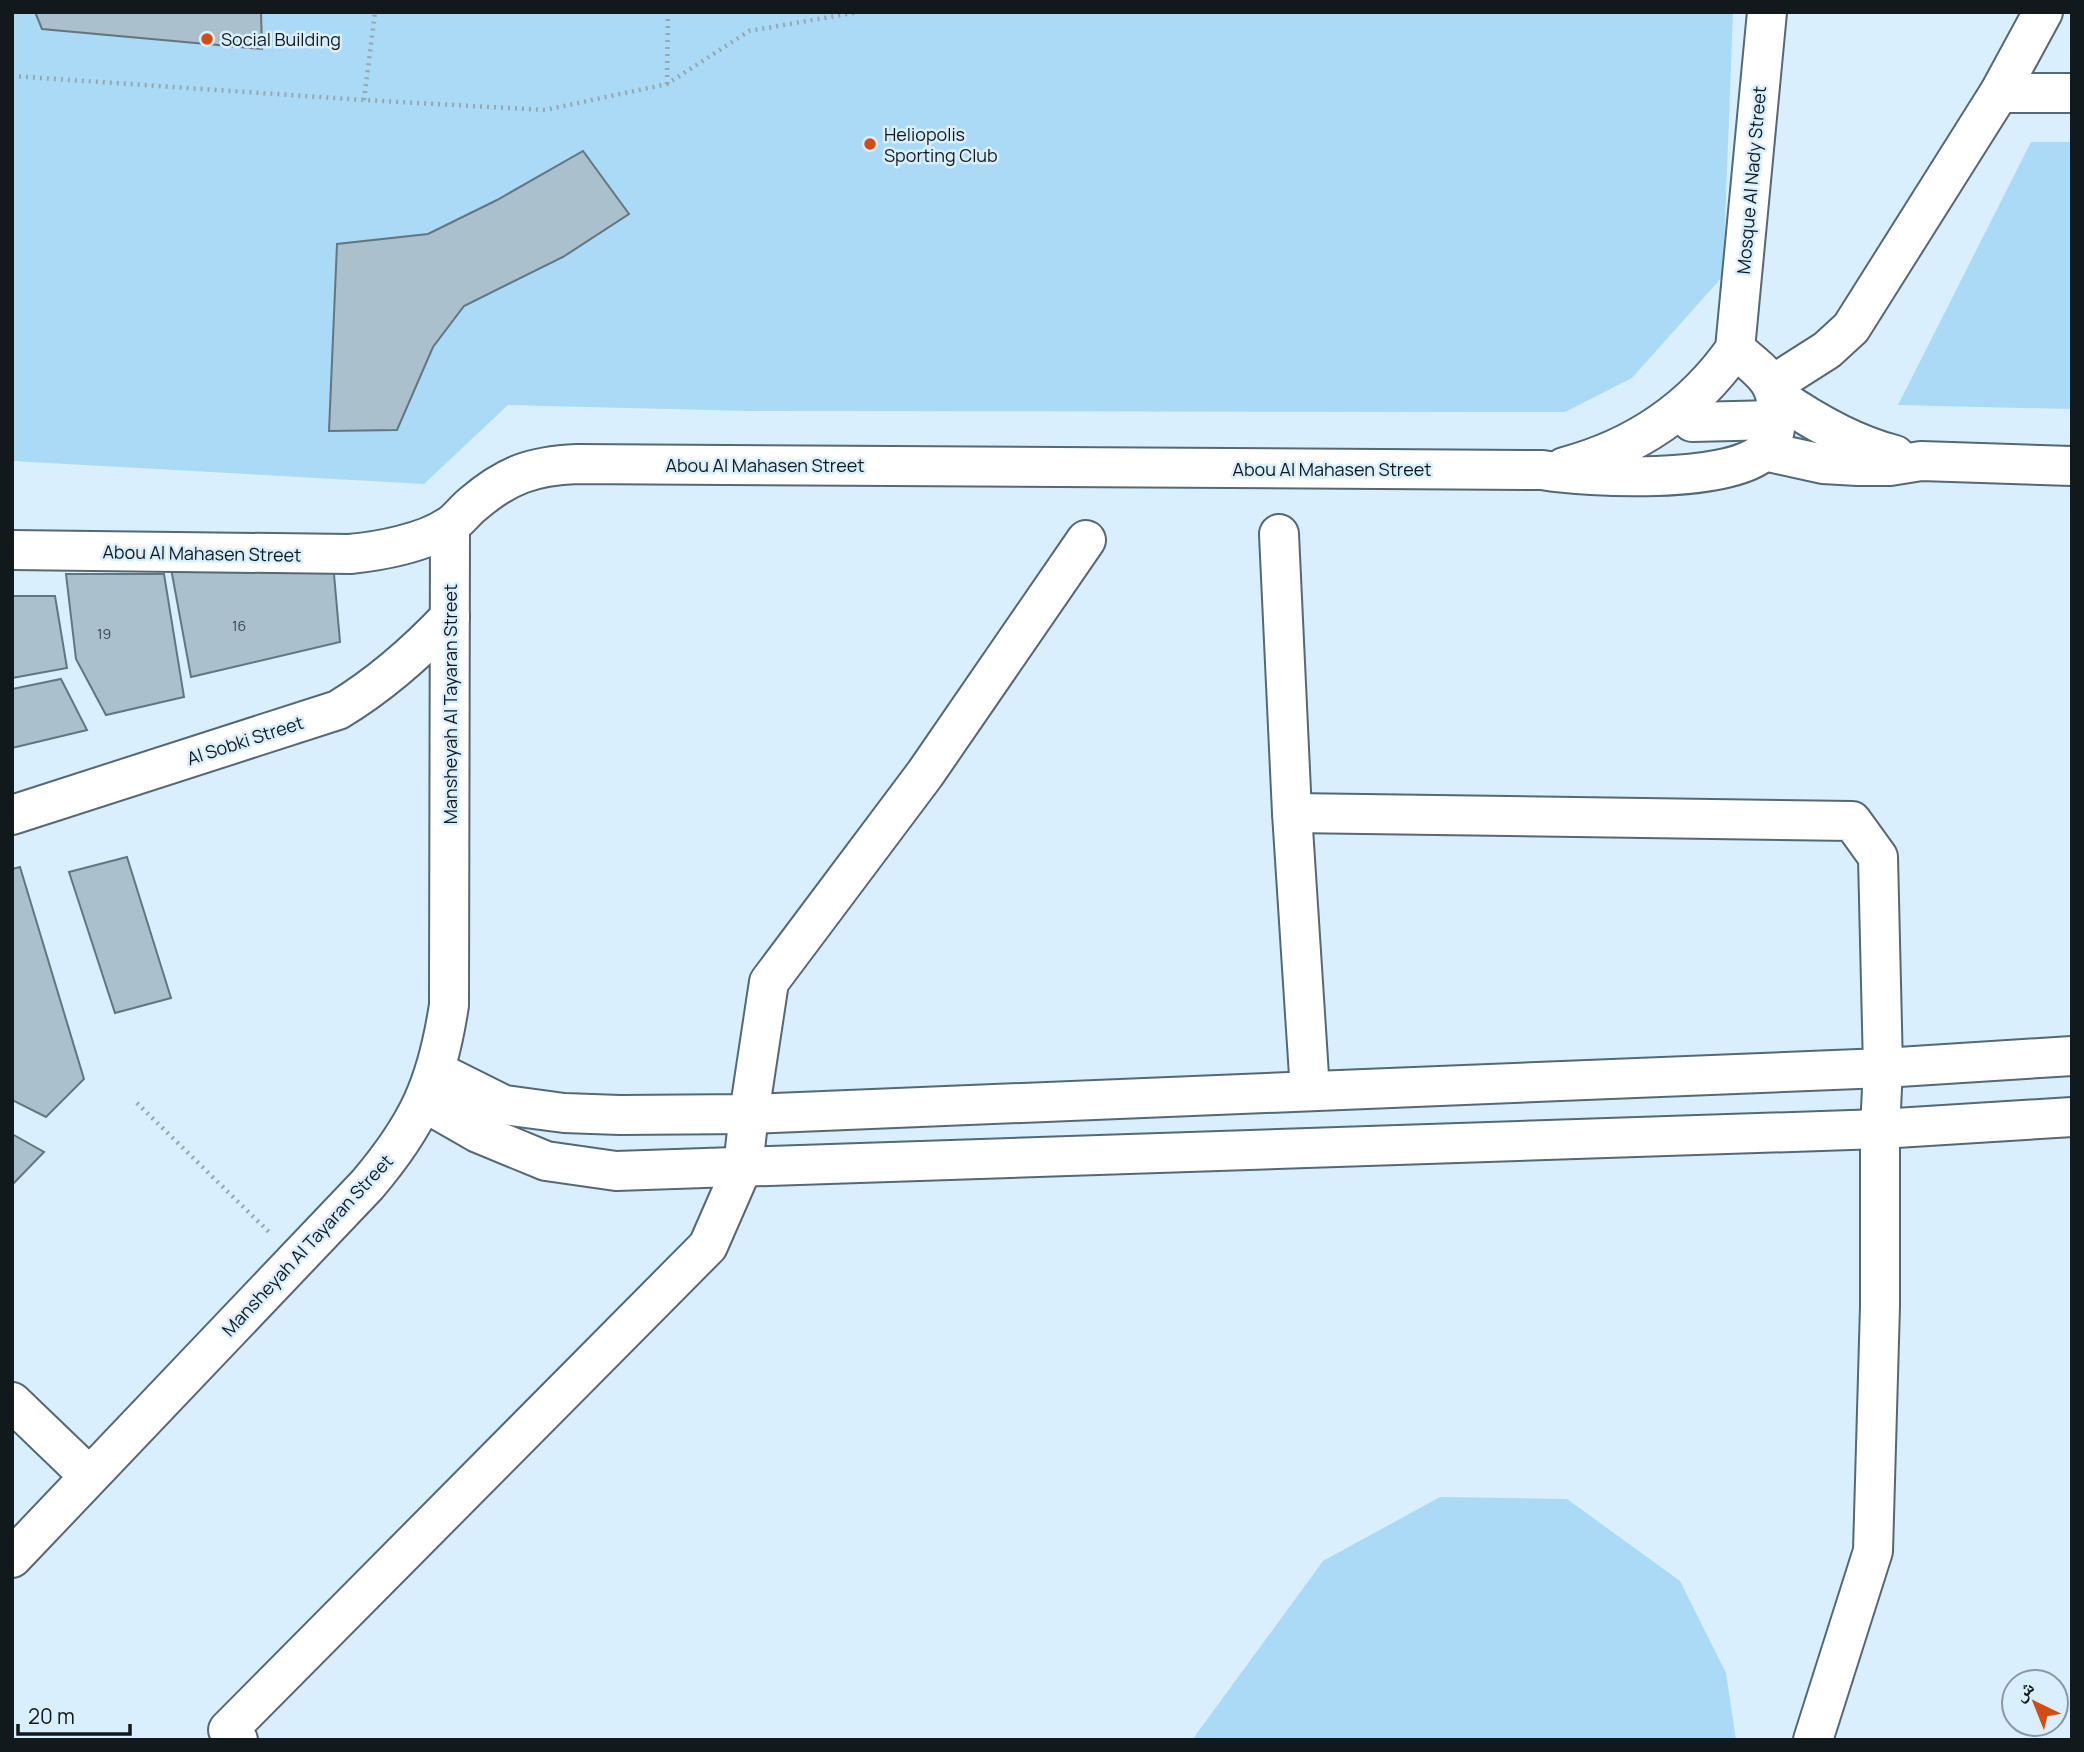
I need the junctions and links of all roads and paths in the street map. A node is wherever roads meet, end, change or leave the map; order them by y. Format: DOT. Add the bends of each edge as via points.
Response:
graph roads {
  1 [pos="375,12"];
  2 [pos="668,12"];
  3 [pos="859,12"];
  4 [pos="1767,12"];
  5 [pos="2043,12"];
  6 [pos="12,75"];
  7 [pos="667,84"];
  8 [pos="1999,93"];
  9 [pos="2072,93"];
  10 [pos="364,100"];
  11 [pos="1735,349"];
  12 [pos="1690,413"];
  13 [pos="1772,413"];
  14 [pos="1921,461"];
  15 [pos="2072,466"];
  16 [pos="1542,470"];
  17 [pos="1703,472"];
  18 [pos="450,526"];
  19 [pos="1279,534"];
  20 [pos="1086,540"];
  21 [pos="12,551"];
  22 [pos="450,617"];
  23 [pos="1292,813"];
  24 [pos="12,815"];
  25 [pos="2072,1056"];
  26 [pos="1883,1068"];
  27 [pos="430,1087"];
  28 [pos="1310,1091"];
  29 [pos="137,1103"];
  30 [pos="749,1114"];
  31 [pos="2072,1117"];
  32 [pos="1880,1129"];
  33 [pos="743,1166"];
  34 [pos="296,1258"];
  35 [pos="12,1402"];
  36 [pos="89,1476"];
  37 [pos="12,1558"];
  38 [pos="238,1740"];
  39 [pos="1813,1740"];
  1 -- 10 [label="path"];
  2 -- 7 [label="path"];
  3 -- 7 [label="path" via="749,31"];
  4 -- 11 [label="street, Mosque Al Nady Street"];
  5 -- 8 [label="street, Abou Al Mahasen Street"];
  6 -- 10 [label="path"];
  7 -- 10 [label="path" via="545,110"];
  8 -- 9 [label="street"];
  8 -- 13 [label="street, Abou Al Mahasen Street" via="1851,328"];
  11 -- 12 [label="street, Abou Al Mahasen Street"];
  11 -- 13 [label="street"];
  12 -- 13 [label="street"];
  12 -- 16 [label="street, Abou Al Mahasen Street" via="1620,448"];
  12 -- 17 [label="street"];
  13 -- 14 [label="street" via="1811,419 1845,438"];
  13 -- 14 [label="street" via="1823,464 1889,466"];
  13 -- 17 [label="street, Abou Al Mahasen Street" via="1748,460"];
  14 -- 15 [label="street"];
  16 -- 17 [label="street, Abou Al Mahasen Street" via="1603,477"];
  16 -- 18 [label="street, Abou Al Mahasen Street" via="547,465 519,473 491,489"];
  18 -- 21 [label="street, Abou Al Mahasen Street" via="385,550 350,554"];
  18 -- 22 [label="street, Mansheyah Al Tayaran Street"];
  19 -- 23 [label="street"];
  20 -- 30 [label="street" via="925,774 769,982"];
  22 -- 24 [label="street, Al Sobki Street" via="398,669 338,710"];
  22 -- 27 [label="street, Mansheyah Al Tayaran Street" via="449,1005"];
  23 -- 26 [label="street" via="1852,821 1878,857"];
  23 -- 28 [label="street"];
  25 -- 26 [label="street"];
  26 -- 28 [label="street"];
  26 -- 32 [label="street"];
  27 -- 30 [label="street" via="503,1105 564,1113"];
  27 -- 33 [label="street" via="478,1133 546,1161 616,1171"];
  27 -- 34 [label="street, Mansheyah Al Tayaran Street" via="388,1160"];
  28 -- 30 [label="street"];
  29 -- 34 [label="path"];
  30 -- 33 [label="street"];
  31 -- 32 [label="street"];
  32 -- 33 [label="street"];
  32 -- 39 [label="street" via="1873,1551"];
  33 -- 38 [label="street" via="708,1246 228,1730"];
  34 -- 36 [label="street, Mansheyah Al Tayaran Street"];
  35 -- 36 [label="street"];
  36 -- 37 [label="street, Mansheyah Al Tayaran Street"];
}
